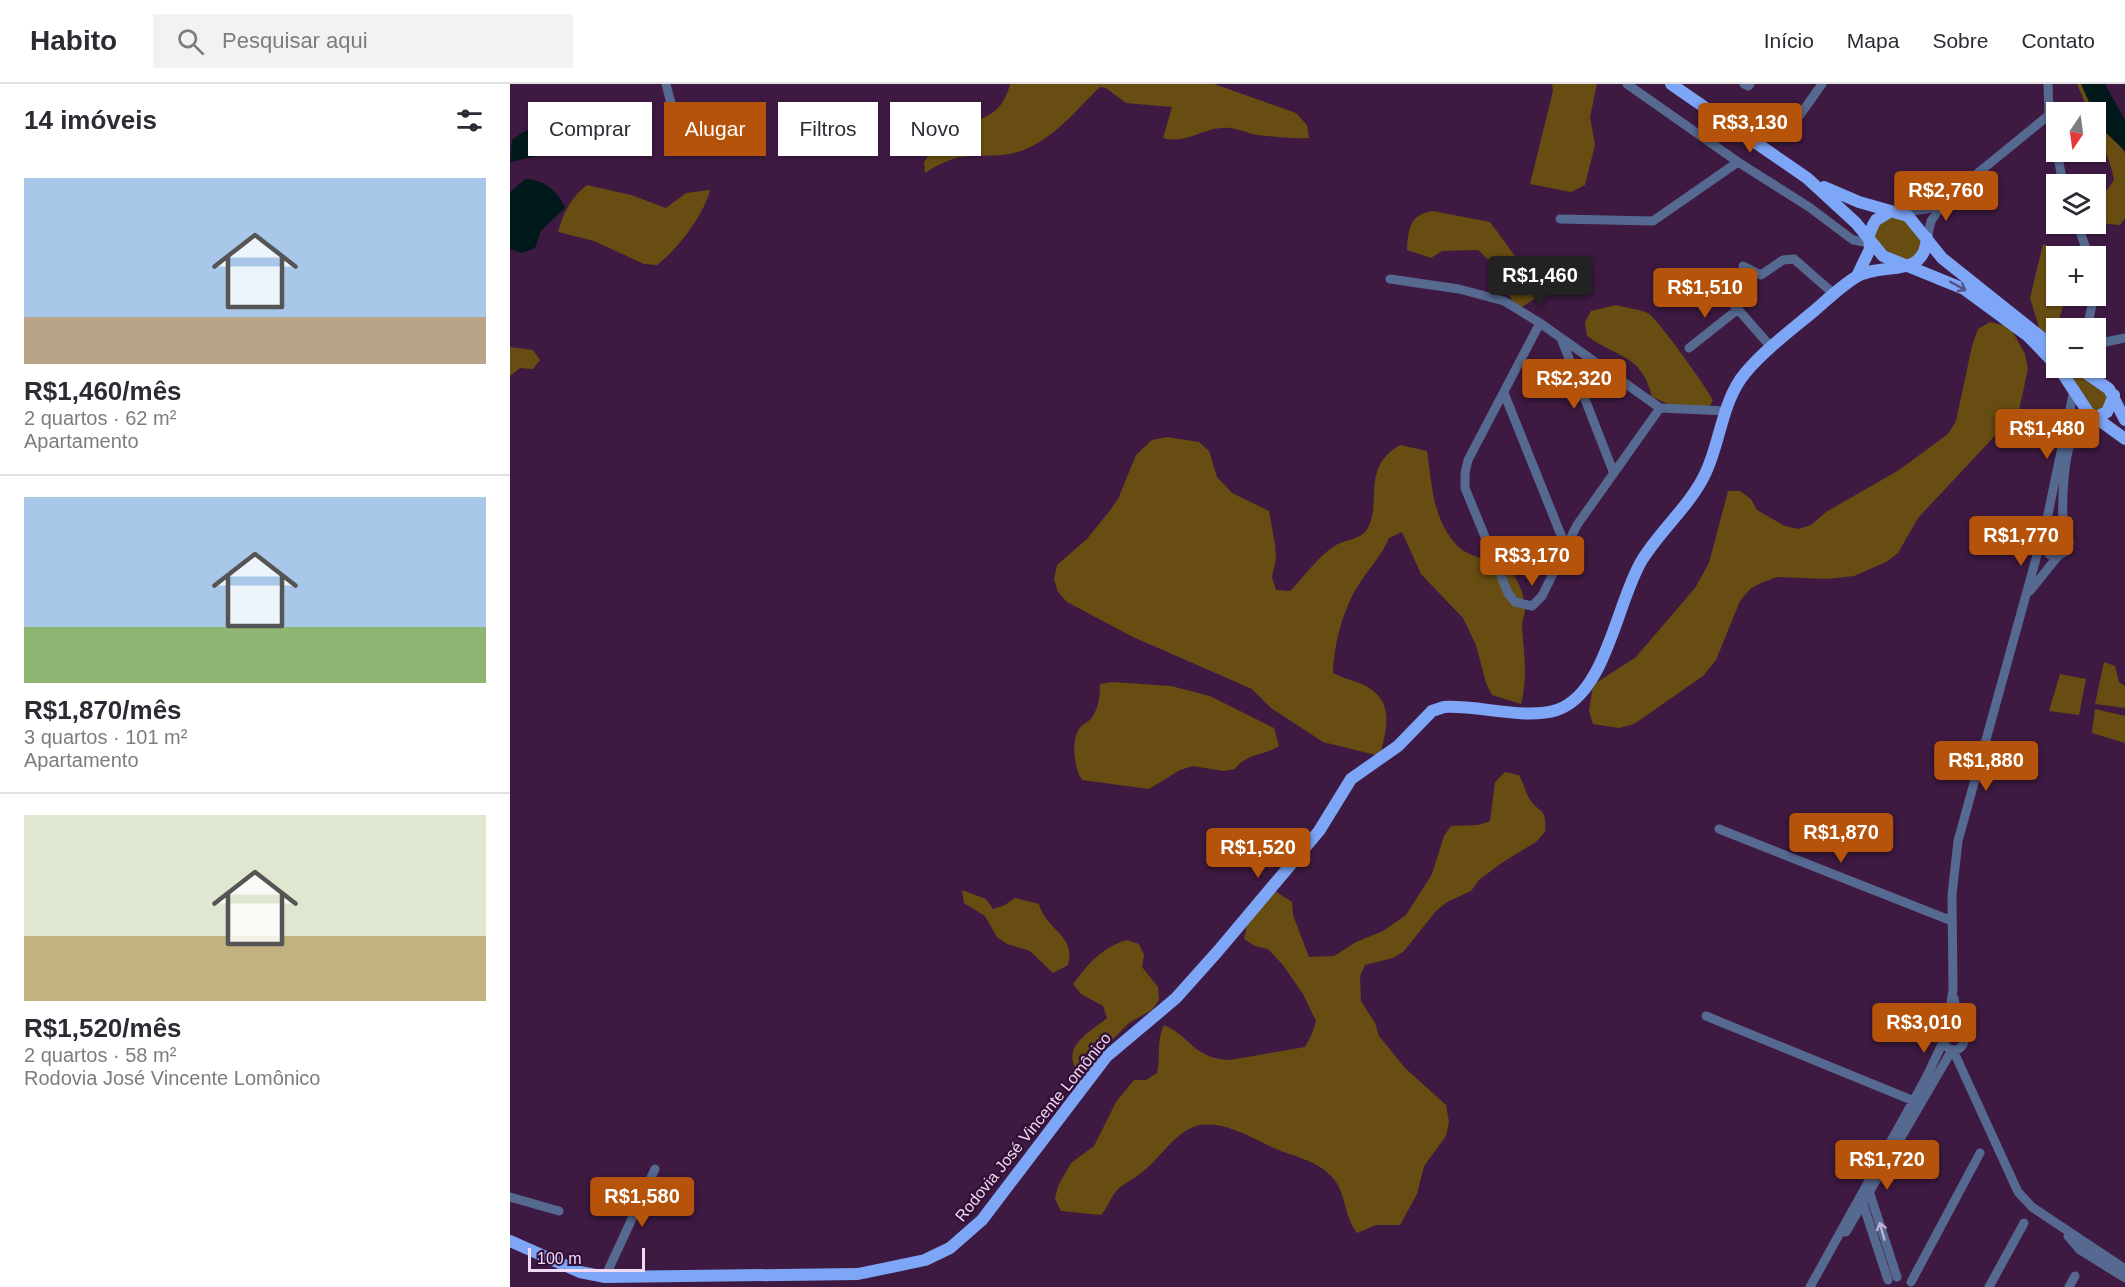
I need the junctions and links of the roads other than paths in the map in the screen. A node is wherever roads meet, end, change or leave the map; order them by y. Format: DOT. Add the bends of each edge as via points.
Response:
graph roads {
  1 [pos="666,84"];
  2 [pos="1627,84"];
  3 [pos="1671,84"];
  4 [pos="1822,84"];
  5 [pos="2048,84"];
  6 [pos="671,102"];
  7 [pos="2049,102"];
  8 [pos="1800,115"];
  9 [pos="2046,117"];
  10 [pos="1738,162"];
  11 [pos="1807,178"];
  12 [pos="1946,199"];
  13 [pos="1892,212"];
  14 [pos="1560,219"];
  15 [pos="1927,238"];
  16 [pos="1870,243"];
  17 [pos="1743,266"];
  18 [pos="1903,267"];
  19 [pos="1857,276"];
  20 [pos="1390,279"];
  21 [pos="1722,291"];
  22 [pos="1834,294"];
  23 [pos="1737,310"];
  24 [pos="1540,323"];
  25 [pos="1561,338"];
  26 [pos="2125,338"];
  27 [pos="2046,341"];
  28 [pos="2106,342"];
  29 [pos="1771,347"];
  30 [pos="1689,348"];
  31 [pos="2046,354"];
  32 [pos="1596,363"];
  33 [pos="1575,375"];
  34 [pos="2066,378"];
  35 [pos="2094,378"];
  36 [pos="2074,390"];
  37 [pos="1504,393"];
  38 [pos="2114,395"];
  39 [pos="1660,408"];
  40 [pos="1726,411"];
  41 [pos="2094,418"];
  42 [pos="2125,420"];
  43 [pos="2125,440"];
  44 [pos="1613,471"];
  45 [pos="2064,531"];
  46 [pos="2044,533"];
  47 [pos="1566,545"];
  48 [pos="2041,546"];
  49 [pos="2058,556"];
  50 [pos="2027,596"];
  51 [pos="1719,829"];
  52 [pos="1952,921"];
  53 [pos="1953,990"];
  54 [pos="1706,1016"];
  55 [pos="1945,1037"];
  56 [pos="1962,1039"];
  57 [pos="1952,1050"];
  58 [pos="1965,1072"];
  59 [pos="1914,1101"];
  60 [pos="1980,1153"];
  61 [pos="655,1169"];
  62 [pos="1865,1195"];
  63 [pos="510,1197"];
  64 [pos="559,1212"];
  65 [pos="2024,1223"];
  66 [pos="510,1241"];
  67 [pos="1885,1256"];
  68 [pos="2124,1274"];
  69 [pos="2075,1276"];
  70 [pos="605,1277"];
  71 [pos="1889,1281"];
  72 [pos="1912,1285"];
  73 [pos="1810,1287"];
  74 [pos="1817,1287"];
  75 [pos="1989,1287"];
  76 [pos="2069,1287"];
  1 -- 6 [label="street"];
  2 -- 10 [label="street"];
  3 -- 11 [label="main road"];
  4 -- 8 [label="street"];
  5 -- 7 [label="street"];
  9 -- 12 [label="street"];
  10 -- 14 [label="street" via="1653,221"];
  10 -- 16 [label="street" via="1854,240"];
  11 -- 13 [label="main road" via="1858,202"];
  11 -- 16 [label="main road" via="1856,223"];
  12 -- 13 [label="street" via="1919,211"];
  12 -- 15 [label="street" via="1931,220"];
  13 -- 15 [label="main road" via="1908,216"];
  13 -- 16 [label="main road" via="1876,219"];
  15 -- 18 [label="main road" via="1926,249 1918,261"];
  15 -- 27 [label="main road" via="1942,258"];
  16 -- 18 [label="main road"];
  16 -- 19 [label="main road, Rodovia José Vincente Lomônico"];
  17 -- 22 [label="street" via="1761,274 1783,260 1794,259"];
  18 -- 19 [label="main road, Rodovia José Vincente Lomônico" via="1885,267"];
  18 -- 31 [label="main road, one-way" via="1964,289"];
  19 -- 22 [label="main road, Rodovia José Vincente Lomônico"];
  20 -- 24 [label="street" via="1493,297"];
  21 -- 23 [label="street"];
  22 -- 29 [label="main road, Rodovia José Vincente Lomônico"];
  23 -- 29 [label="street"];
  23 -- 30 [label="street"];
  24 -- 25 [label="street"];
  24 -- 37 [label="street"];
  25 -- 32 [label="street"];
  25 -- 33 [label="street"];
  26 -- 28 [label="street"];
  29 -- 40 [label="main road, Rodovia José Vincente Lomônico" via="1744,375"];
  32 -- 33 [label="street"];
  32 -- 39 [label="street"];
  33 -- 44 [label="street"];
  34 -- 36 [label="main road"];
  35 -- 38 [label="main road"];
  36 -- 41 [label="main road"];
  36 -- 46 [label="street"];
  37 -- 47 [label="street"];
  37 -- 47 [label="street" via="1468,460 1465,482 1515,602 1524,606 1536,603"];
  38 -- 41 [label="main road" via="2107,412"];
  38 -- 42 [label="main road"];
  39 -- 40 [label="street"];
  39 -- 44 [label="street"];
  40 -- 70 [label="main road, Rodovia José Vincente Lomônico" via="1706,472 1640,564 1594,674 1581,694 1566,705 1545,712 1444,707 1432,711 1398,746 1351,779 1304,849 1193,981 1106,1057 982,1221 950,1248 925,1260 858,1274"];
  41 -- 43 [label="main road"];
  41 -- 45 [label="street" via="2078,426 2072,439 2062,501"];
  44 -- 47 [label="street"];
  45 -- 46 [label="street" via="2054,528"];
  45 -- 49 [label="street" via="2069,547"];
  46 -- 48 [label="street"];
  48 -- 49 [label="street" via="2050,555"];
  48 -- 50 [label="street"];
  49 -- 50 [label="street"];
  50 -- 52 [label="street" via="1958,841"];
  51 -- 52 [label="street"];
  52 -- 53 [label="street"];
  53 -- 55 [label="street"];
  53 -- 56 [label="street"];
  54 -- 59 [label="street"];
  55 -- 56 [label="street" via="1952,1030"];
  55 -- 57 [label="street" via="1946,1046"];
  55 -- 59 [label="street"];
  56 -- 57 [label="street"];
  56 -- 58 [label="street"];
  57 -- 58 [label="street"];
  57 -- 62 [label="street"];
  58 -- 68 [label="street" via="2018,1192 2032,1207"];
  59 -- 62 [label="street"];
  60 -- 72 [label="street"];
  61 -- 70 [label="street"];
  62 -- 67 [label="street"];
  67 -- 62 [label="street, one-way"];
  62 -- 73 [label="street"];
  62 -- 74 [label="street"];
  63 -- 64 [label="street"];
  65 -- 75 [label="street"];
  66 -- 70 [label="main road, Rodovia José Vincente Lomônico" via="580,1272"];
  67 -- 71 [label="street"];
  69 -- 76 [label="street"];
  71 -- 72 [label="street"];
}
